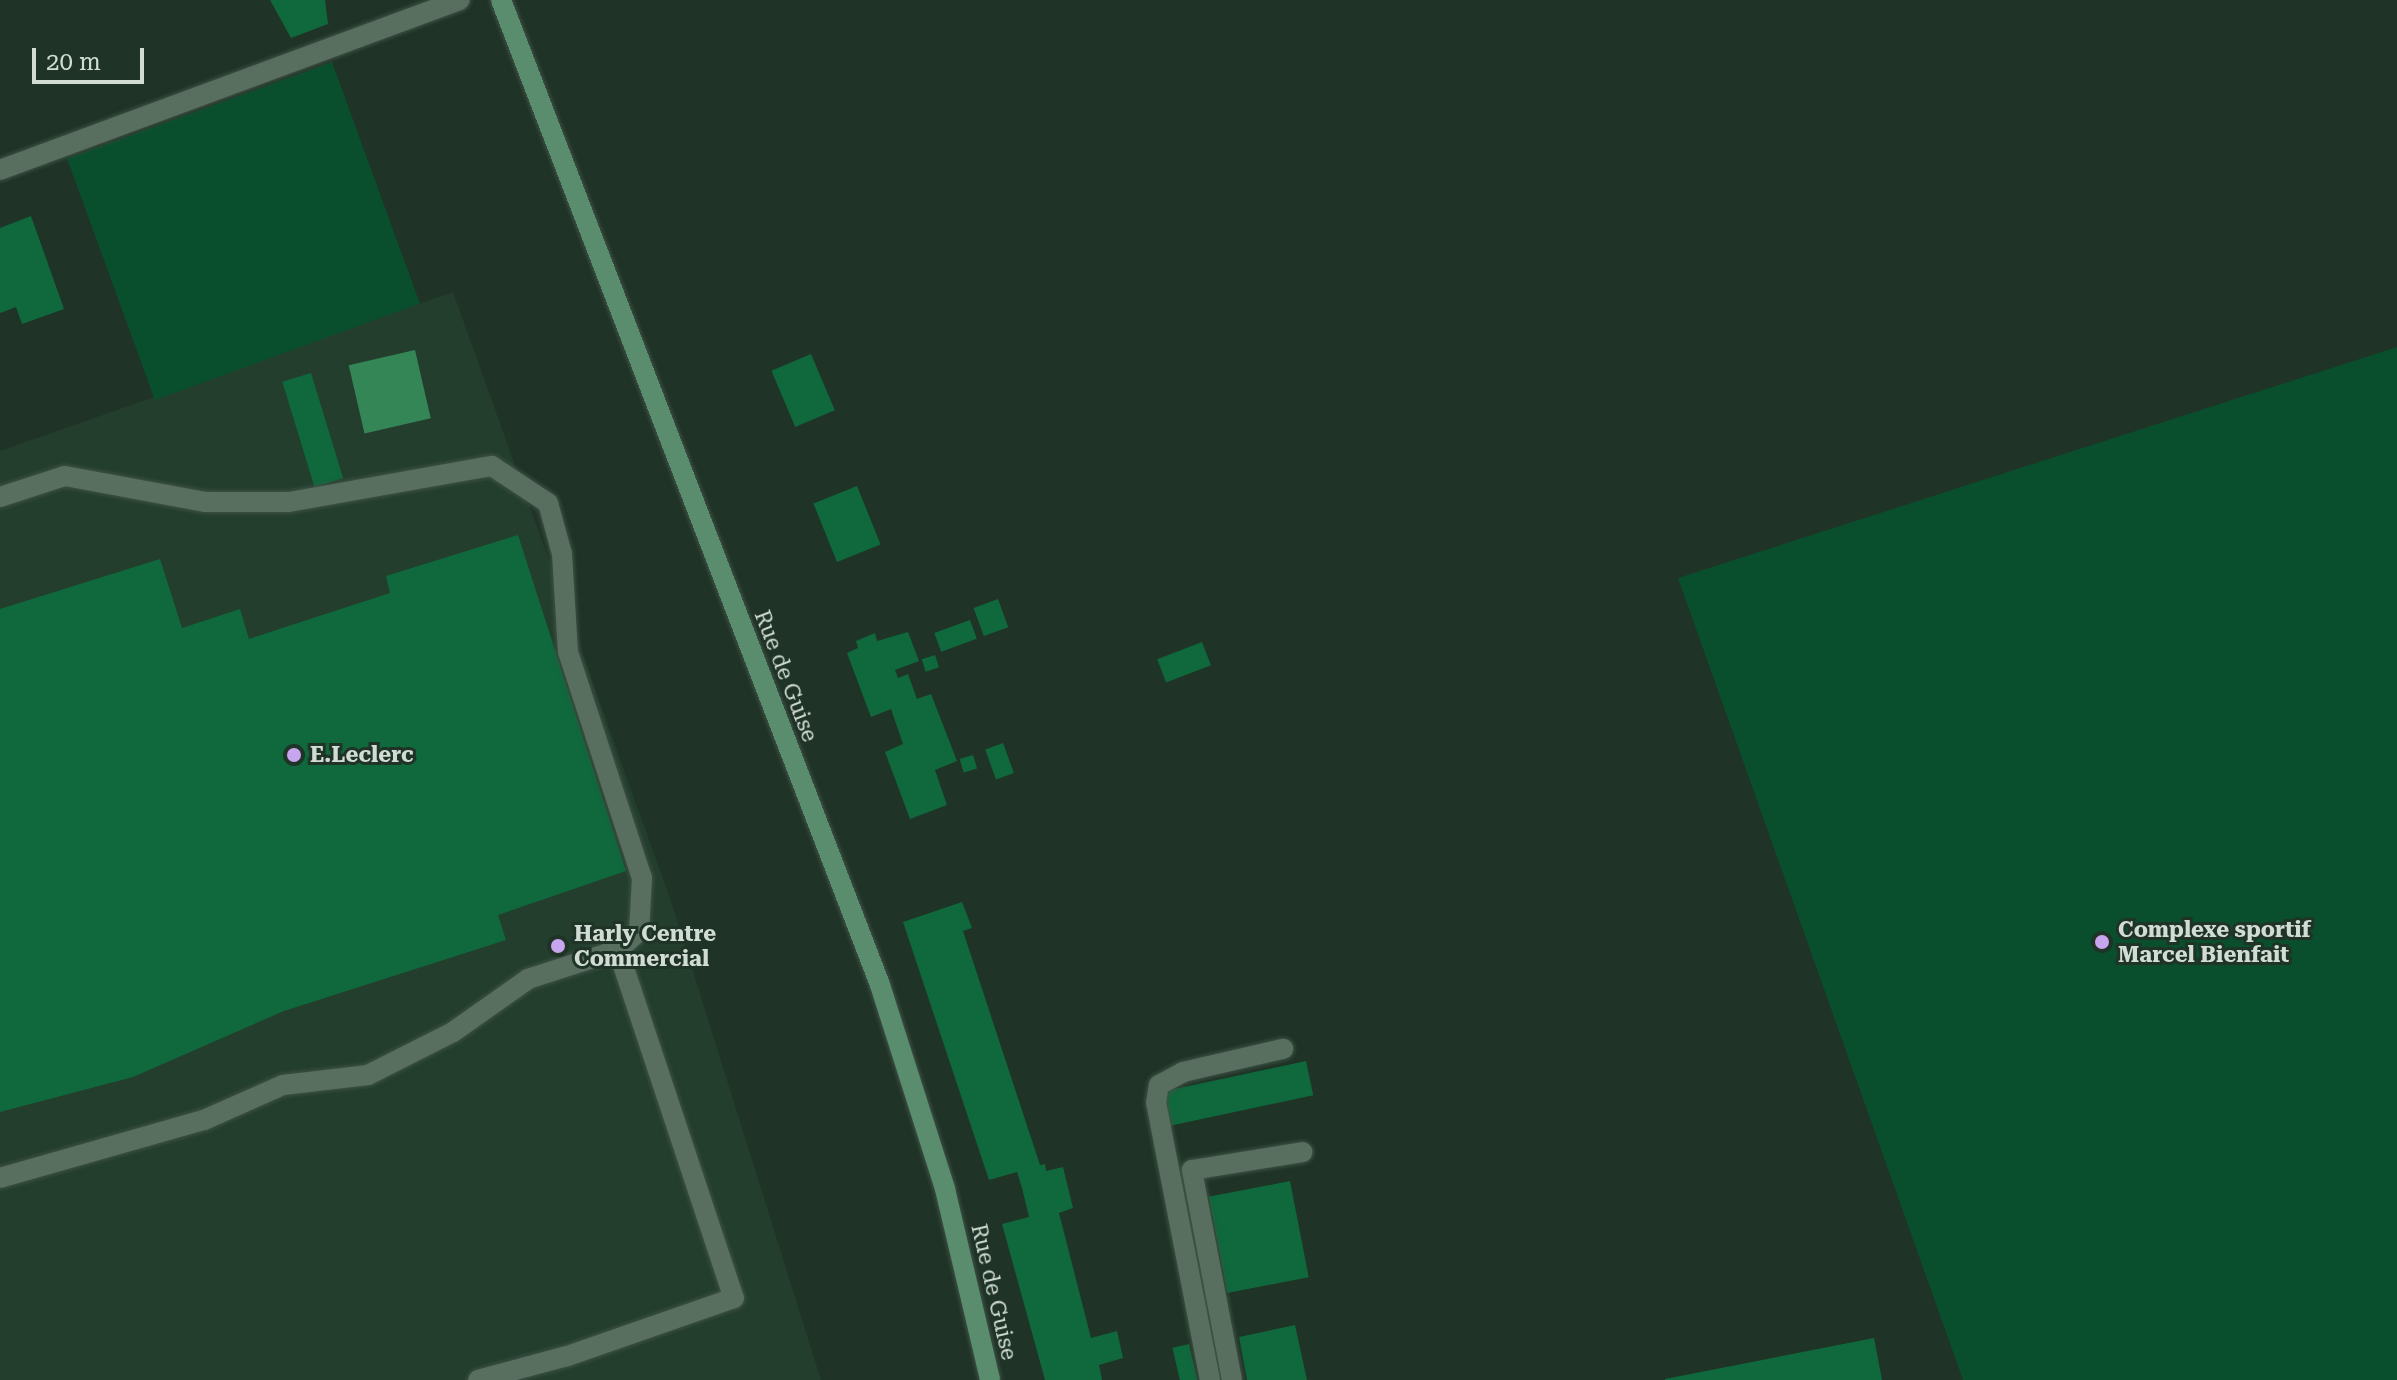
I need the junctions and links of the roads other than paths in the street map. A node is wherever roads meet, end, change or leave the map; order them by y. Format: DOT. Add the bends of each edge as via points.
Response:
graph roads {
  1 [pos="460,0"];
  2 [pos="507,2"];
  3 [pos="0,170"];
  4 [pos="0,497"];
  5 [pos="618,950"];
  6 [pos="1283,1049"];
  7 [pos="1303,1152"];
  8 [pos="0,1178"];
  9 [pos="478,1380"];
  10 [pos="990,1380"];
  11 [pos="1210,1380"];
  12 [pos="1232,1380"];
  1 -- 3 [label="street"];
  2 -- 10 [label="main road, Rue de Guise" via="880,985 945,1189"];
  4 -- 5 [label="street" via="65,476 205,502 289,502 492,466 548,503 562,554 568,652 642,878 639,931"];
  5 -- 8 [label="street" via="528,979 453,1032 368,1075 283,1085 204,1120"];
  5 -- 9 [label="street" via="734,1298 567,1356"];
  6 -- 11 [label="street" via="1183,1072 1159,1085 1156,1103"];
  7 -- 12 [label="street" via="1192,1170"];
}
